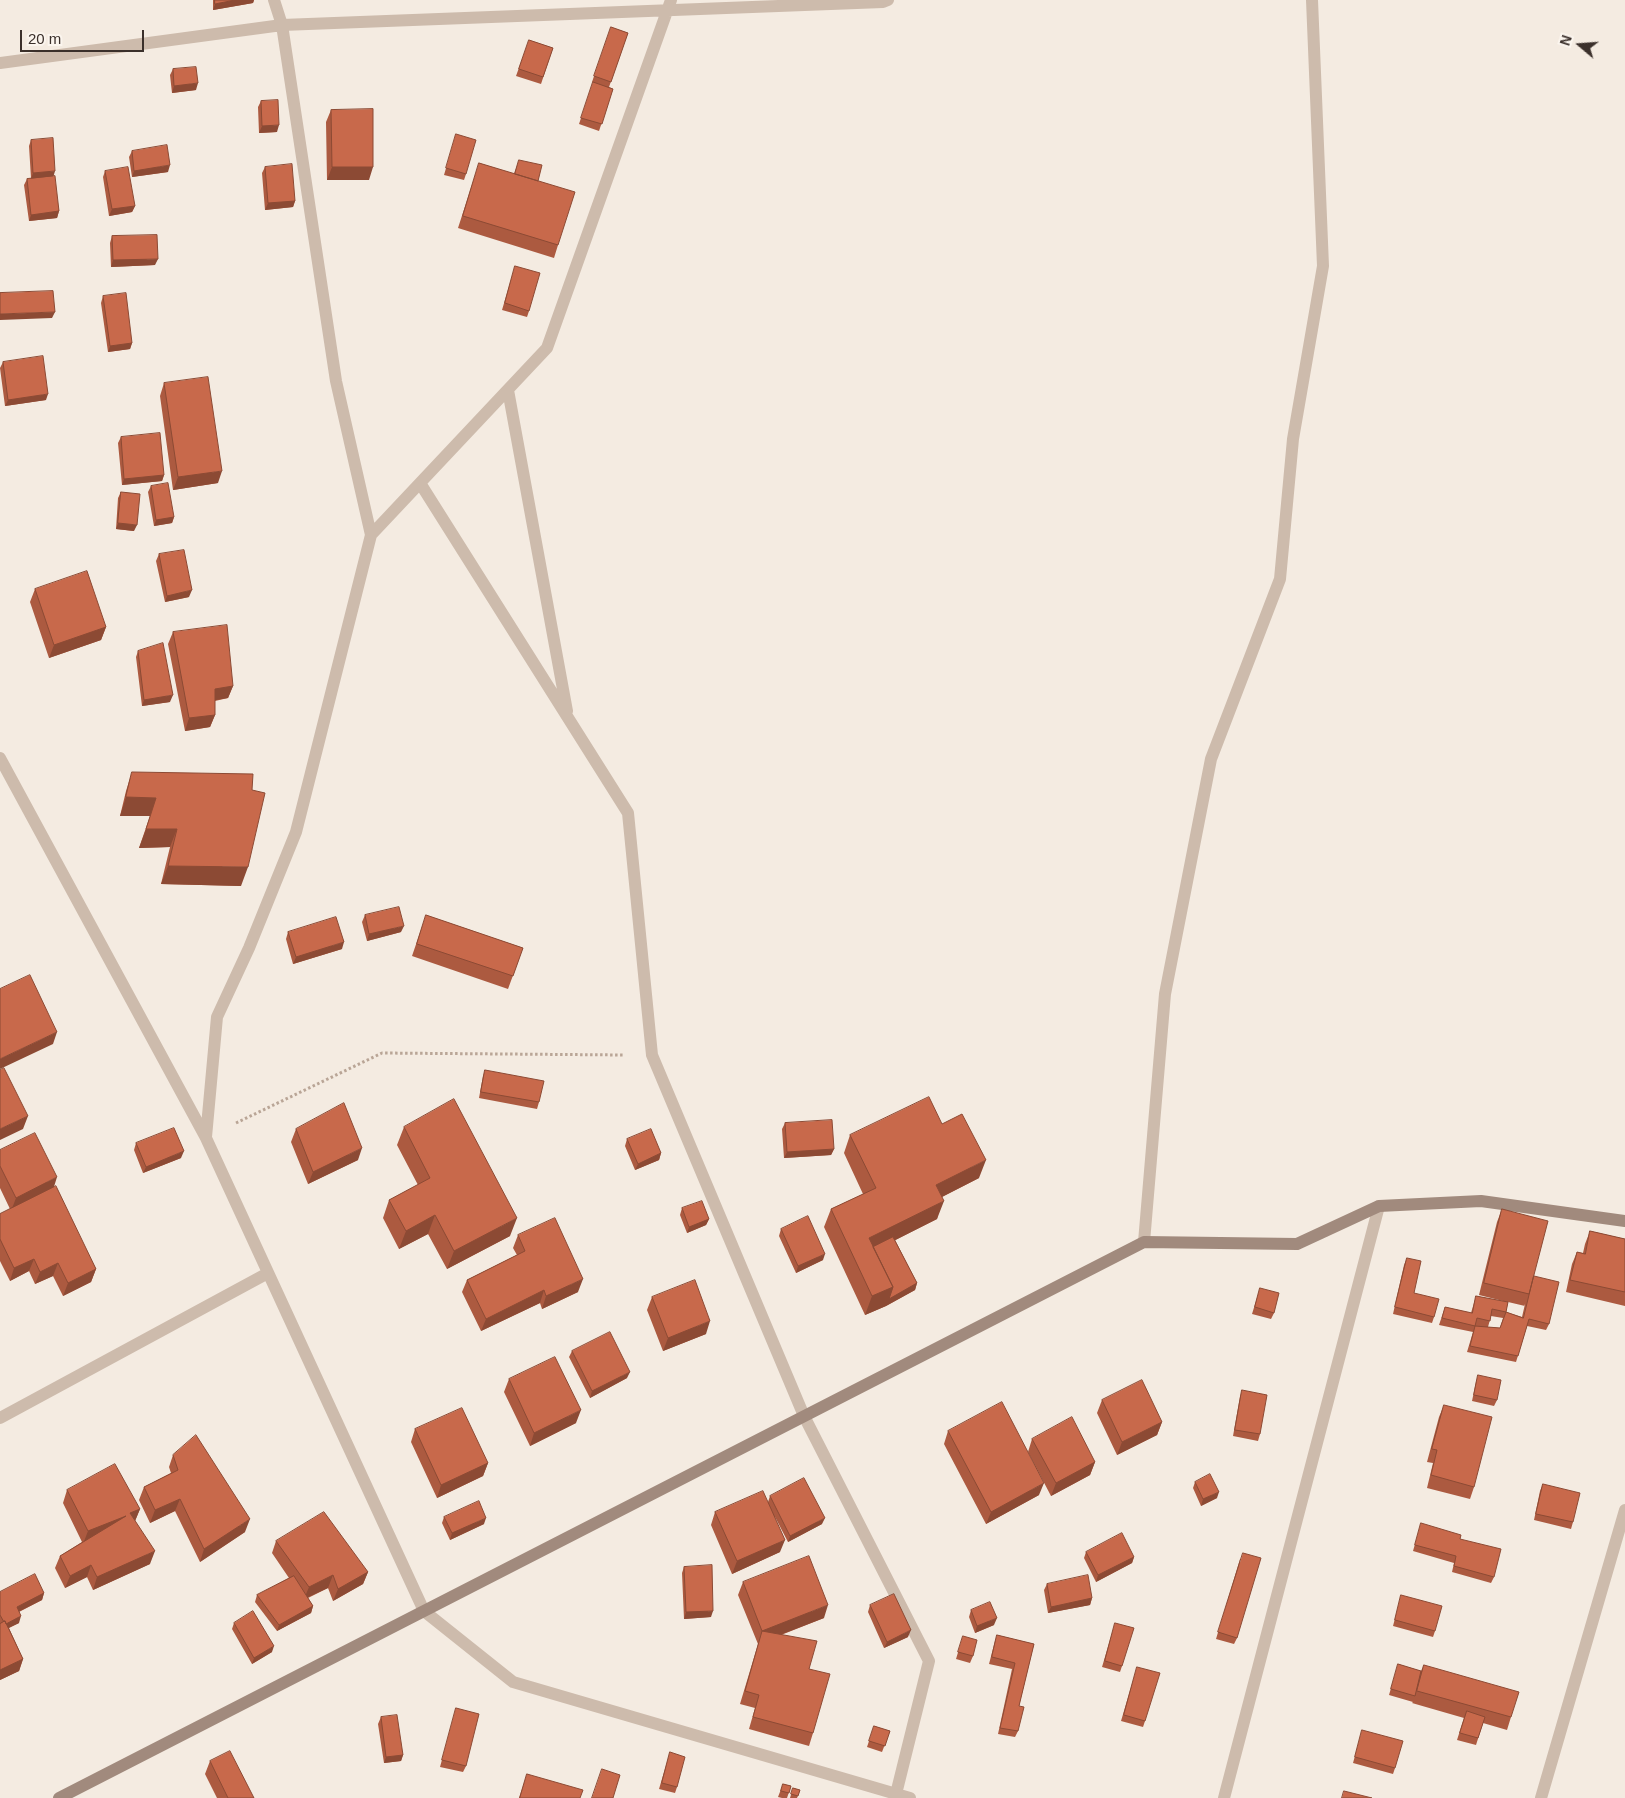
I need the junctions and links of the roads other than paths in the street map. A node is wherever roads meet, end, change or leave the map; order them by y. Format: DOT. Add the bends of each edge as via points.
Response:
graph roads {
  1 [pos="274,0"];
  2 [pos="888,0"];
  3 [pos="1312,0"];
  4 [pos="669,5"];
  5 [pos="282,26"];
  6 [pos="0,63"];
  7 [pos="508,390"];
  8 [pos="420,483"];
  9 [pos="371,535"];
  10 [pos="569,719"];
  11 [pos="0,757"];
  12 [pos="206,1138"];
  13 [pos="1378,1206"];
  14 [pos="1625,1221"];
  15 [pos="1144,1242"];
  16 [pos="268,1273"];
  17 [pos="804,1416"];
  18 [pos="0,1418"];
  19 [pos="1625,1510"];
  20 [pos="424,1611"];
  21 [pos="896,1796"];
  22 [pos="59,1798"];
  23 [pos="910,1798"];
  24 [pos="1224,1798"];
  25 [pos="1541,1798"];
  1 -- 5 [label="street"];
  2 -- 4 [label="street"];
  3 -- 15 [label="street" via="1323,266 1293,439 1280,579 1211,759 1165,994"];
  4 -- 5 [label="street"];
  4 -- 7 [label="street" via="547,348"];
  5 -- 6 [label="street"];
  5 -- 9 [label="street" via="336,381"];
  7 -- 8 [label="street"];
  7 -- 10 [label="street"];
  8 -- 9 [label="street"];
  8 -- 10 [label="street"];
  9 -- 12 [label="street" via="296,832 217,1017"];
  10 -- 17 [label="street" via="628,813 652,1055"];
  11 -- 12 [label="street"];
  12 -- 16 [label="street"];
  13 -- 14 [label="street" via="1481,1201"];
  13 -- 15 [label="street" via="1297,1244"];
  13 -- 24 [label="street"];
  15 -- 17 [label="street"];
  16 -- 18 [label="street"];
  16 -- 20 [label="street"];
  17 -- 20 [label="street"];
  17 -- 21 [label="street" via="929,1661"];
  19 -- 25 [label="street"];
  20 -- 21 [label="street" via="513,1682"];
  20 -- 22 [label="street"];
  21 -- 23 [label="street"];
}
